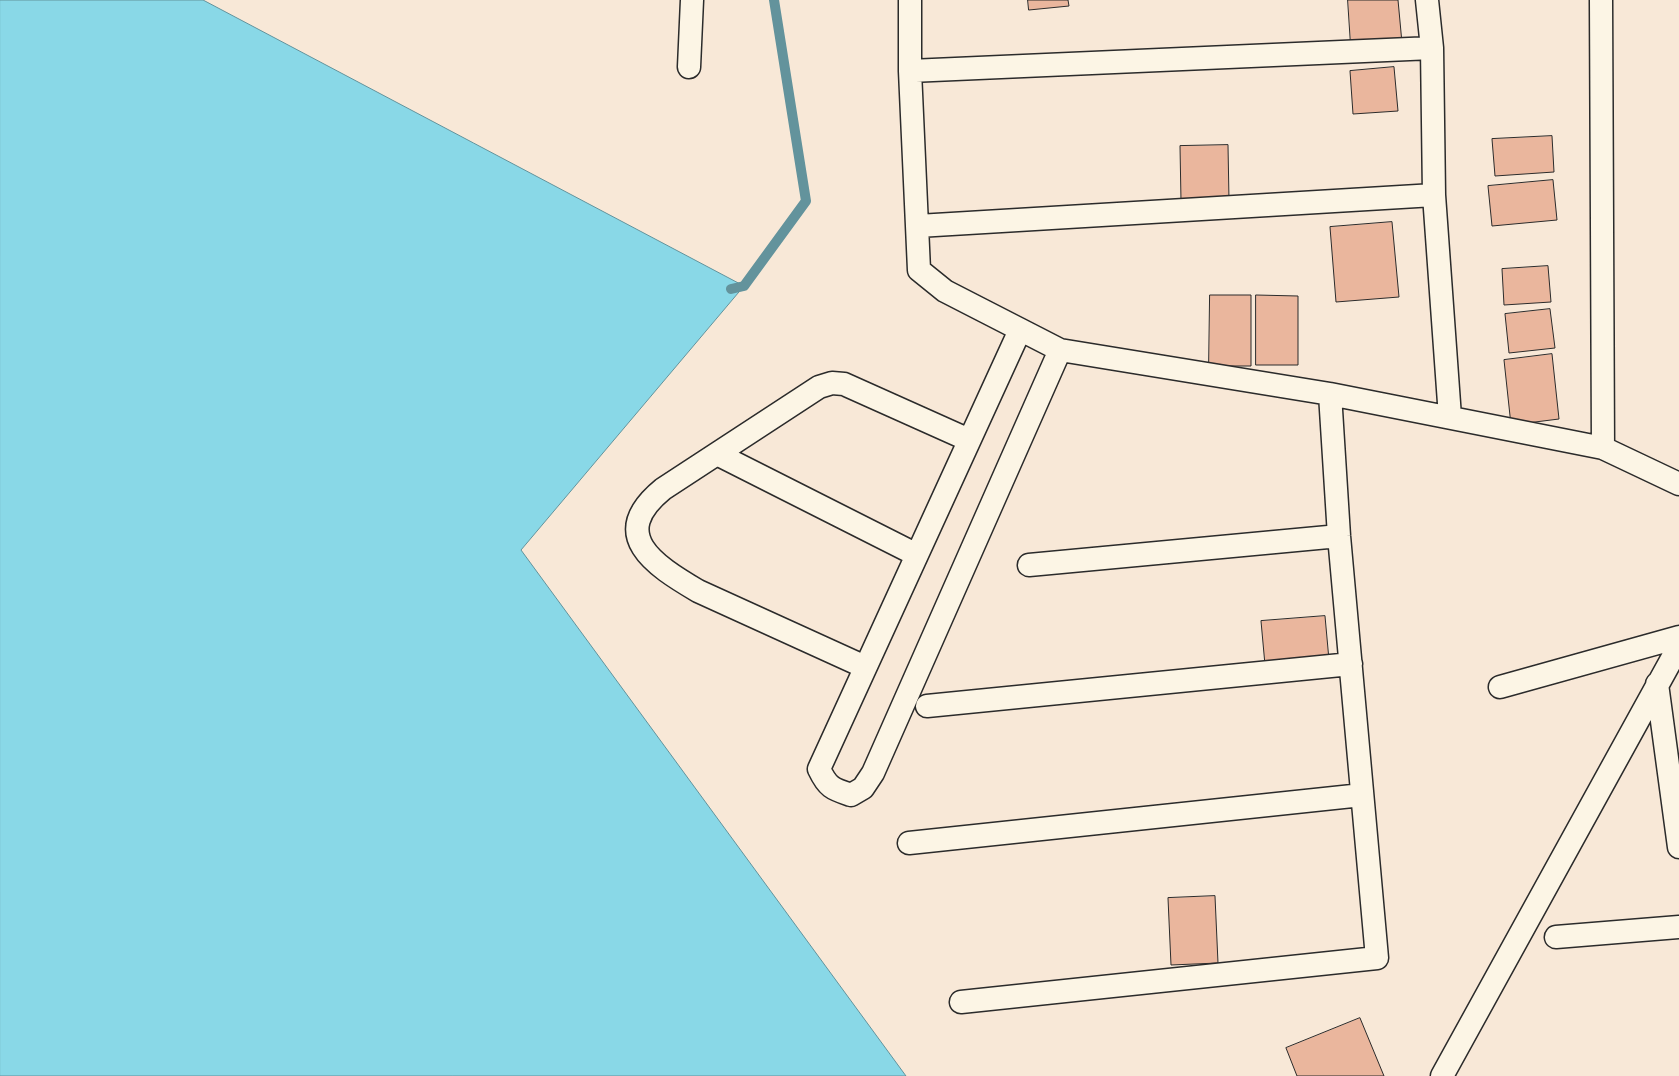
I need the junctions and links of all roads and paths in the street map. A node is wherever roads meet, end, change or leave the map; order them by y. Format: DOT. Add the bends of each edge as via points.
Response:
graph roads {
  1 [pos="692,0"];
  2 [pos="910,0"];
  3 [pos="1428,0"];
  4 [pos="1601,0"];
  5 [pos="1432,48"];
  6 [pos="689,67"];
  7 [pos="910,71"];
  8 [pos="1434,195"];
  9 [pos="918,226"];
  10 [pos="1020,330"];
  11 [pos="1060,350"];
  12 [pos="1330,394"];
  13 [pos="1450,417"];
  14 [pos="969,440"];
  15 [pos="1603,448"];
  16 [pos="717,454"];
  17 [pos="1679,484"];
  18 [pos="1339,536"];
  19 [pos="917,555"];
  20 [pos="1029,565"];
  21 [pos="1679,637"];
  22 [pos="1679,646"];
  23 [pos="1351,664"];
  24 [pos="866,667"];
  25 [pos="1656,684"];
  26 [pos="1500,687"];
  27 [pos="927,706"];
  28 [pos="1362,795"];
  29 [pos="909,843"];
  30 [pos="1679,847"];
  31 [pos="1679,927"];
  32 [pos="1556,937"];
  33 [pos="961,1002"];
  34 [pos="1442,1076"];
  1 -- 6 [label="street"];
  2 -- 7 [label="street"];
  3 -- 5 [label="street"];
  4 -- 15 [label="street"];
  5 -- 7 [label="street"];
  5 -- 8 [label="street"];
  7 -- 9 [label="street"];
  8 -- 9 [label="street"];
  8 -- 13 [label="street"];
  9 -- 10 [label="street" via="919,270 945,291"];
  10 -- 11 [label="street"];
  10 -- 14 [label="street"];
  11 -- 12 [label="street"];
  11 -- 24 [label="street" via="873,773 863,788 851,795 833,789 819,770"];
  12 -- 13 [label="street"];
  12 -- 18 [label="street"];
  13 -- 15 [label="street"];
  14 -- 16 [label="street" via="844,384 832,383 819,387"];
  14 -- 19 [label="street"];
  15 -- 17 [label="street"];
  16 -- 19 [label="street"];
  16 -- 24 [label="street" via="663,489 644,507 639,518 638,536 642,548 664,570 698,591"];
  18 -- 20 [label="street"];
  18 -- 23 [label="street"];
  19 -- 24 [label="street"];
  21 -- 26 [label="street"];
  22 -- 25 [label="street"];
  23 -- 27 [label="street"];
  23 -- 28 [label="street"];
  25 -- 30 [label="street"];
  25 -- 34 [label="street"];
  28 -- 29 [label="street"];
  28 -- 33 [label="street" via="1377,958"];
  31 -- 32 [label="street"];
}
